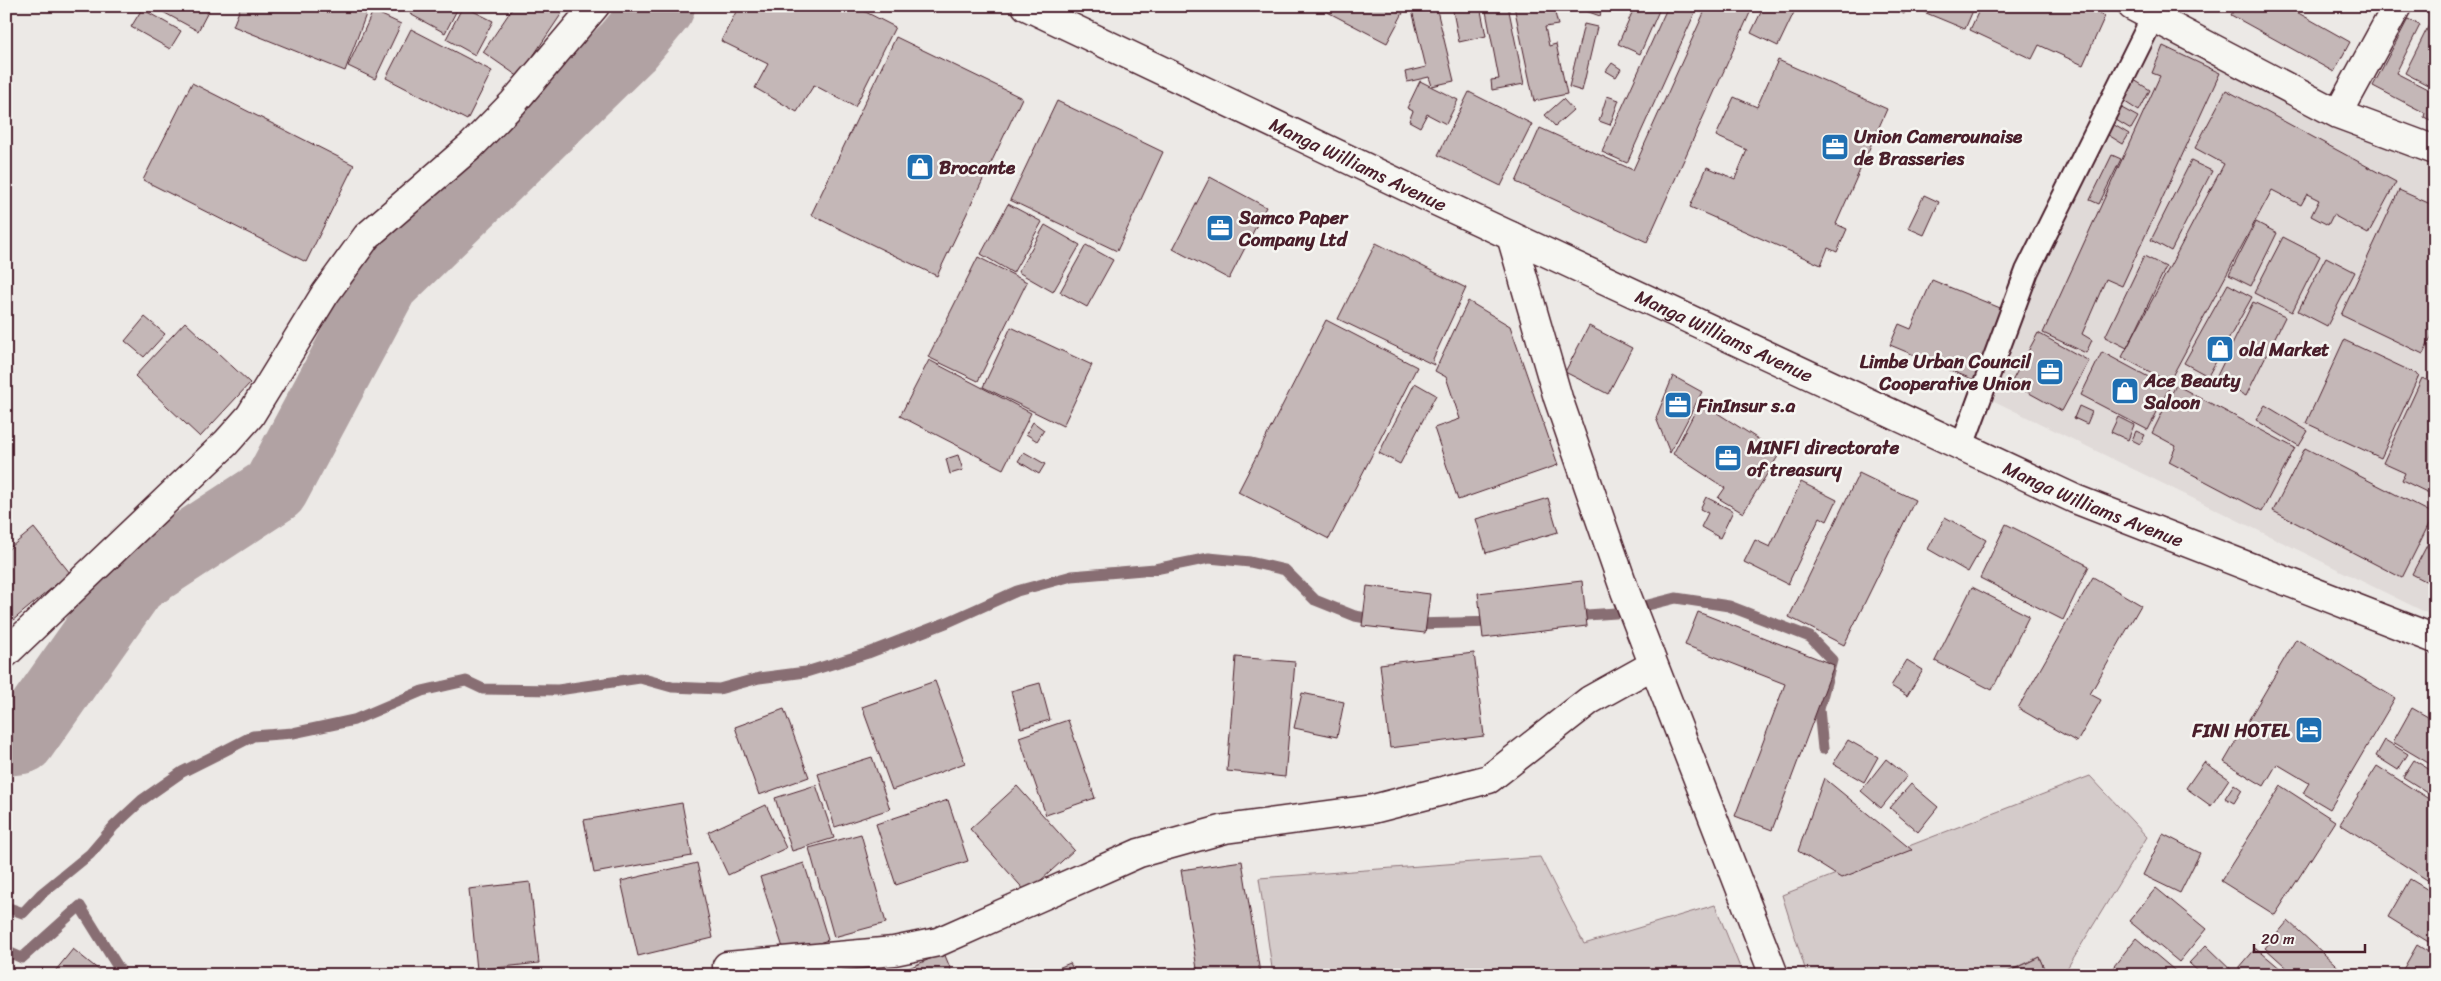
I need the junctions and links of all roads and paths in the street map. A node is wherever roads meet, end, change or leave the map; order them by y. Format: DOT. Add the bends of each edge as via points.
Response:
graph roads {
  1 [pos="595,6"];
  2 [pos="1026,6"];
  3 [pos="2397,6"];
  4 [pos="2142,12"];
  5 [pos="2338,114"];
  6 [pos="2435,150"];
  7 [pos="1511,236"];
  8 [pos="1962,446"];
  9 [pos="2435,639"];
  10 [pos="6,653"];
  11 [pos="1653,665"];
  12 [pos="728,966"];
  13 [pos="1774,975"];
  1 -- 10 [label="street" via="513,103 471,146 367,236 325,294 250,416 226,443"];
  2 -- 7 [label="street, Manga Williams Avenue"];
  3 -- 5 [label="street"];
  4 -- 5 [label="street"];
  4 -- 8 [label="lane" via="2027,271"];
  5 -- 6 [label="street"];
  7 -- 8 [label="street, Manga Williams Avenue"];
  7 -- 11 [label="street" via="1558,398"];
  8 -- 9 [label="street, Manga Williams Avenue" via="2075,499"];
  11 -- 12 [label="street" via="1590,700 1489,779 1372,809 1225,828 1139,853 938,942 894,951"];
  11 -- 13 [label="street"];
}
